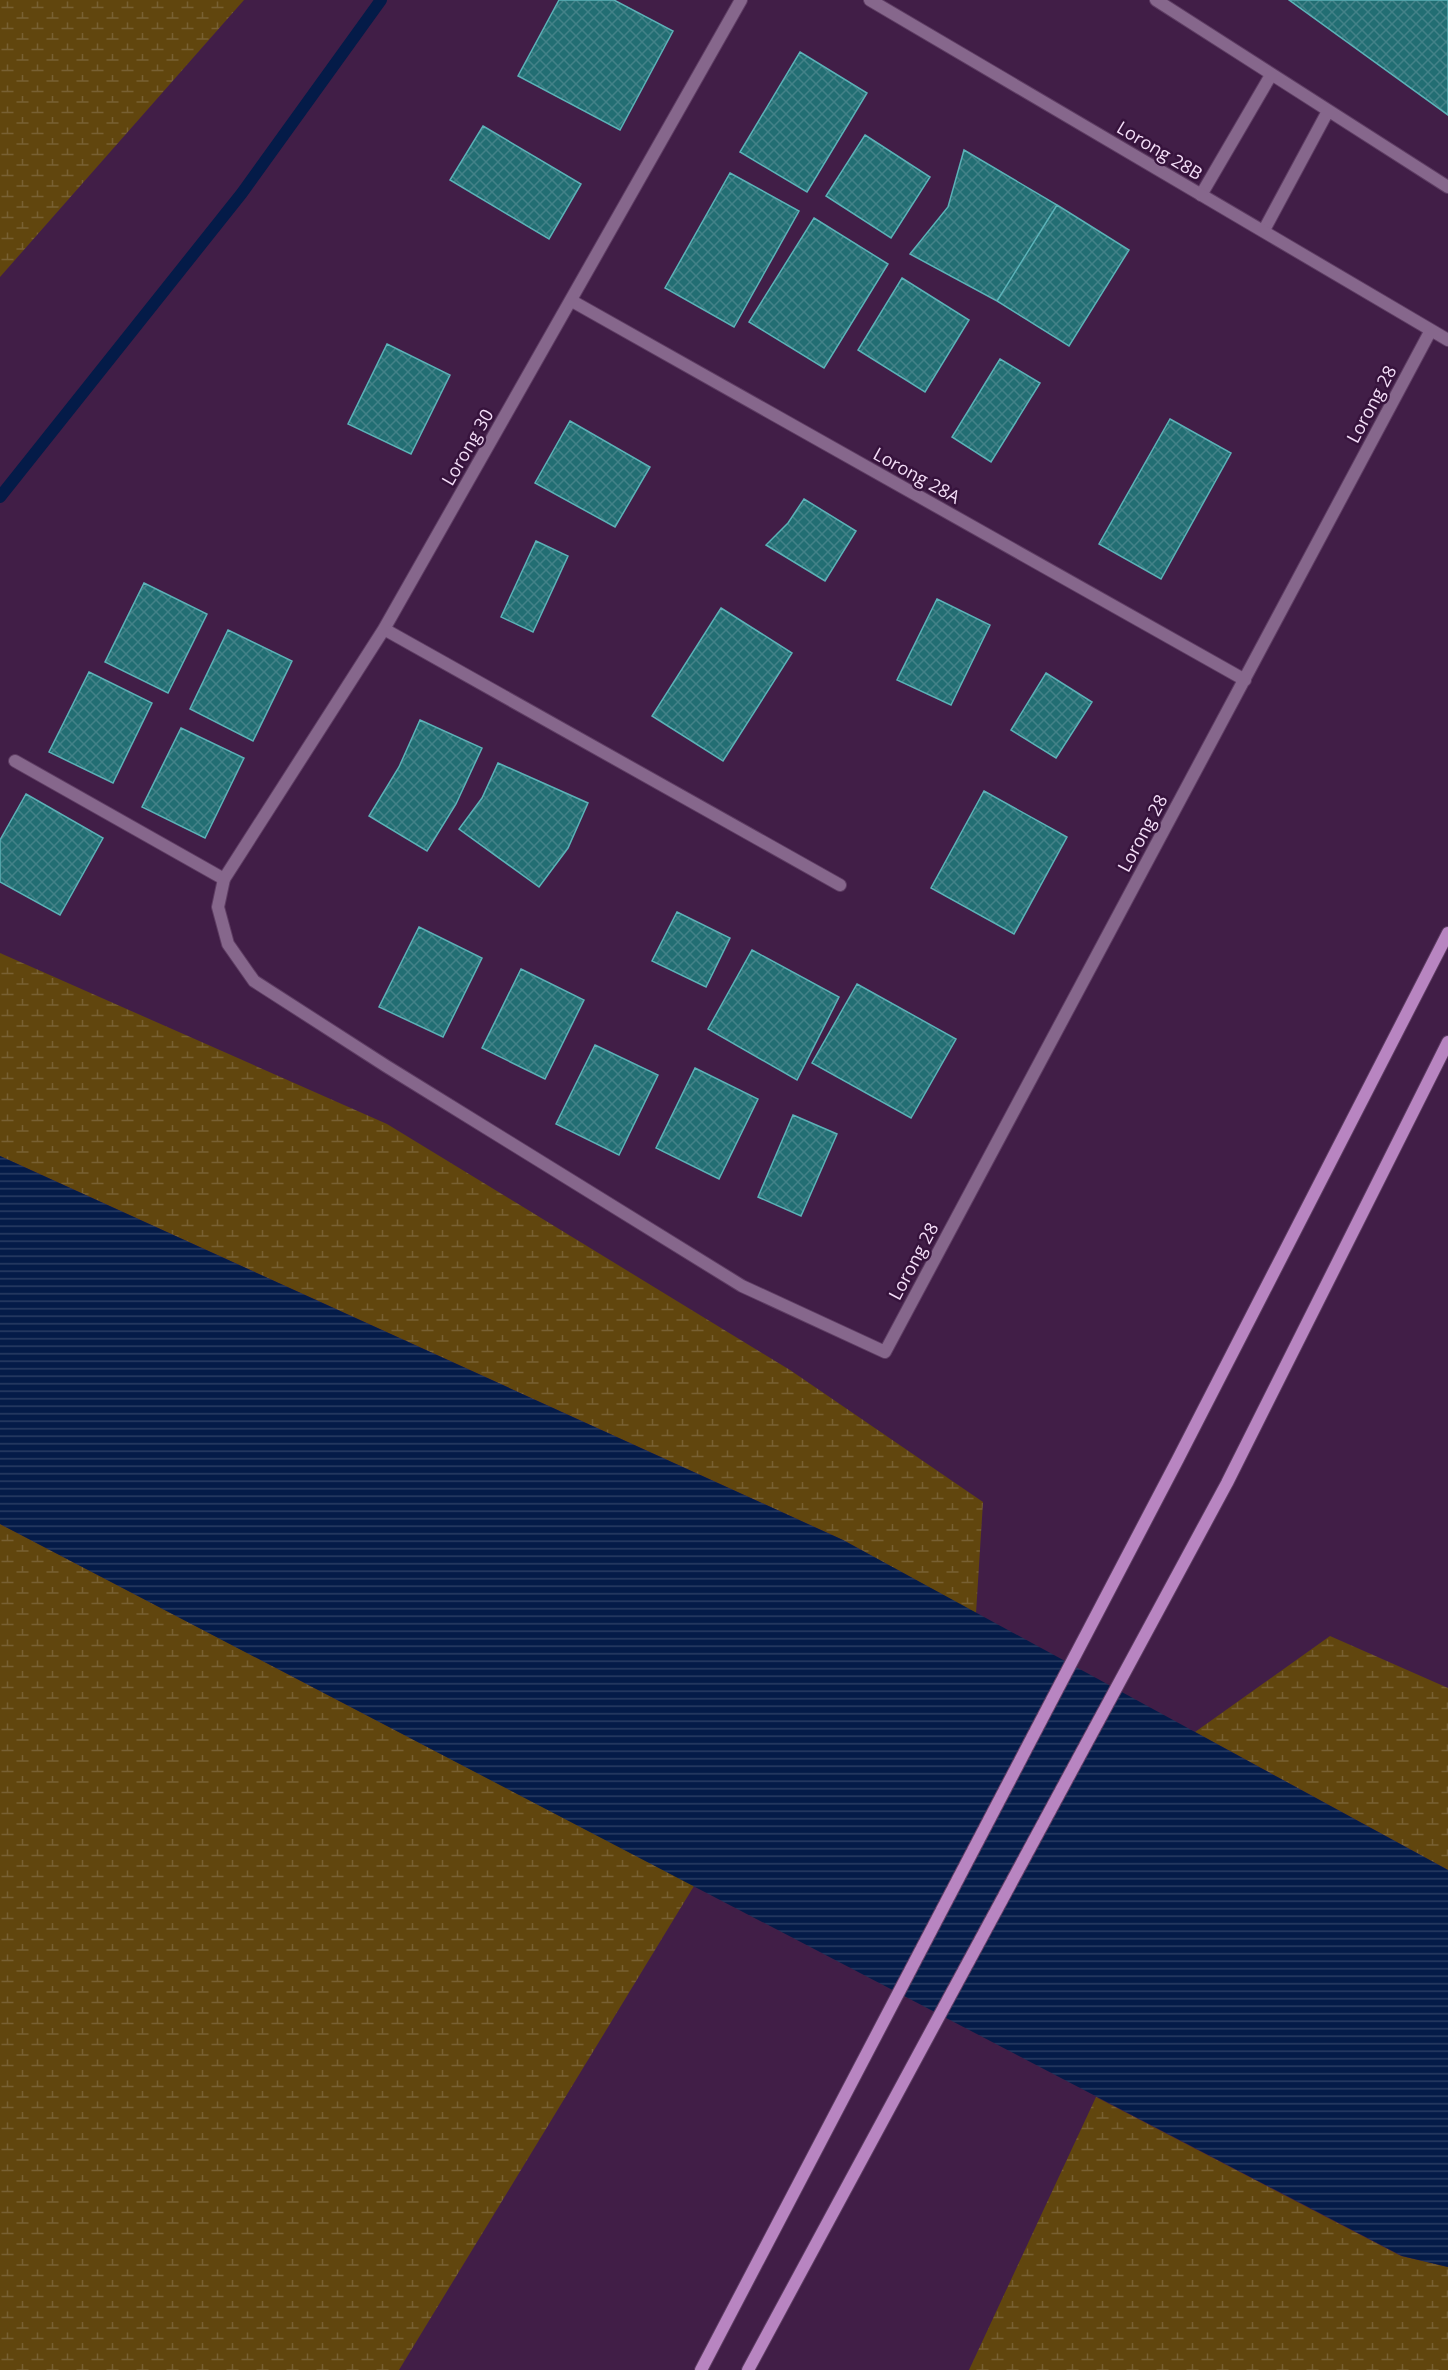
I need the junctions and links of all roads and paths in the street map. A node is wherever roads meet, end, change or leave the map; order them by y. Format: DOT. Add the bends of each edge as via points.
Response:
graph roads {
  1 [pos="741,0"];
  2 [pos="870,0"];
  3 [pos="1156,0"];
  4 [pos="1271,75"];
  5 [pos="1328,111"];
  6 [pos="1448,187"];
  7 [pos="1201,195"];
  8 [pos="1264,230"];
  9 [pos="572,302"];
  10 [pos="1431,330"];
  11 [pos="1448,340"];
  12 [pos="384,629"];
  13 [pos="1245,680"];
  14 [pos="15,761"];
  15 [pos="224,879"];
  16 [pos="840,885"];
  17 [pos="218,907"];
  18 [pos="1448,933"];
  19 [pos="1448,1042"];
  20 [pos="701,2370"];
  21 [pos="748,2370"];
  1 -- 9 [label="street, Lorong 30"];
  2 -- 7 [label="street, Lorong 28B"];
  3 -- 4 [label="street"];
  4 -- 5 [label="street"];
  4 -- 7 [label="street"];
  5 -- 6 [label="street"];
  5 -- 8 [label="street"];
  7 -- 8 [label="street, Lorong 28B"];
  8 -- 10 [label="street, Lorong 28B"];
  9 -- 12 [label="street, Lorong 30"];
  9 -- 13 [label="street, Lorong 28A"];
  10 -- 11 [label="street, Lorong 28B"];
  10 -- 13 [label="street, Lorong 28"];
  12 -- 15 [label="street, Lorong 30"];
  12 -- 16 [label="street"];
  13 -- 17 [label="street, Lorong 28" via="885,1352 742,1286 254,981 228,944"];
  14 -- 15 [label="street"];
  15 -- 17 [label="street, Lorong 30"];
  18 -- 20 [label="main road" via="1178,1459"];
  19 -- 21 [label="main road" via="1227,1483"];
}
